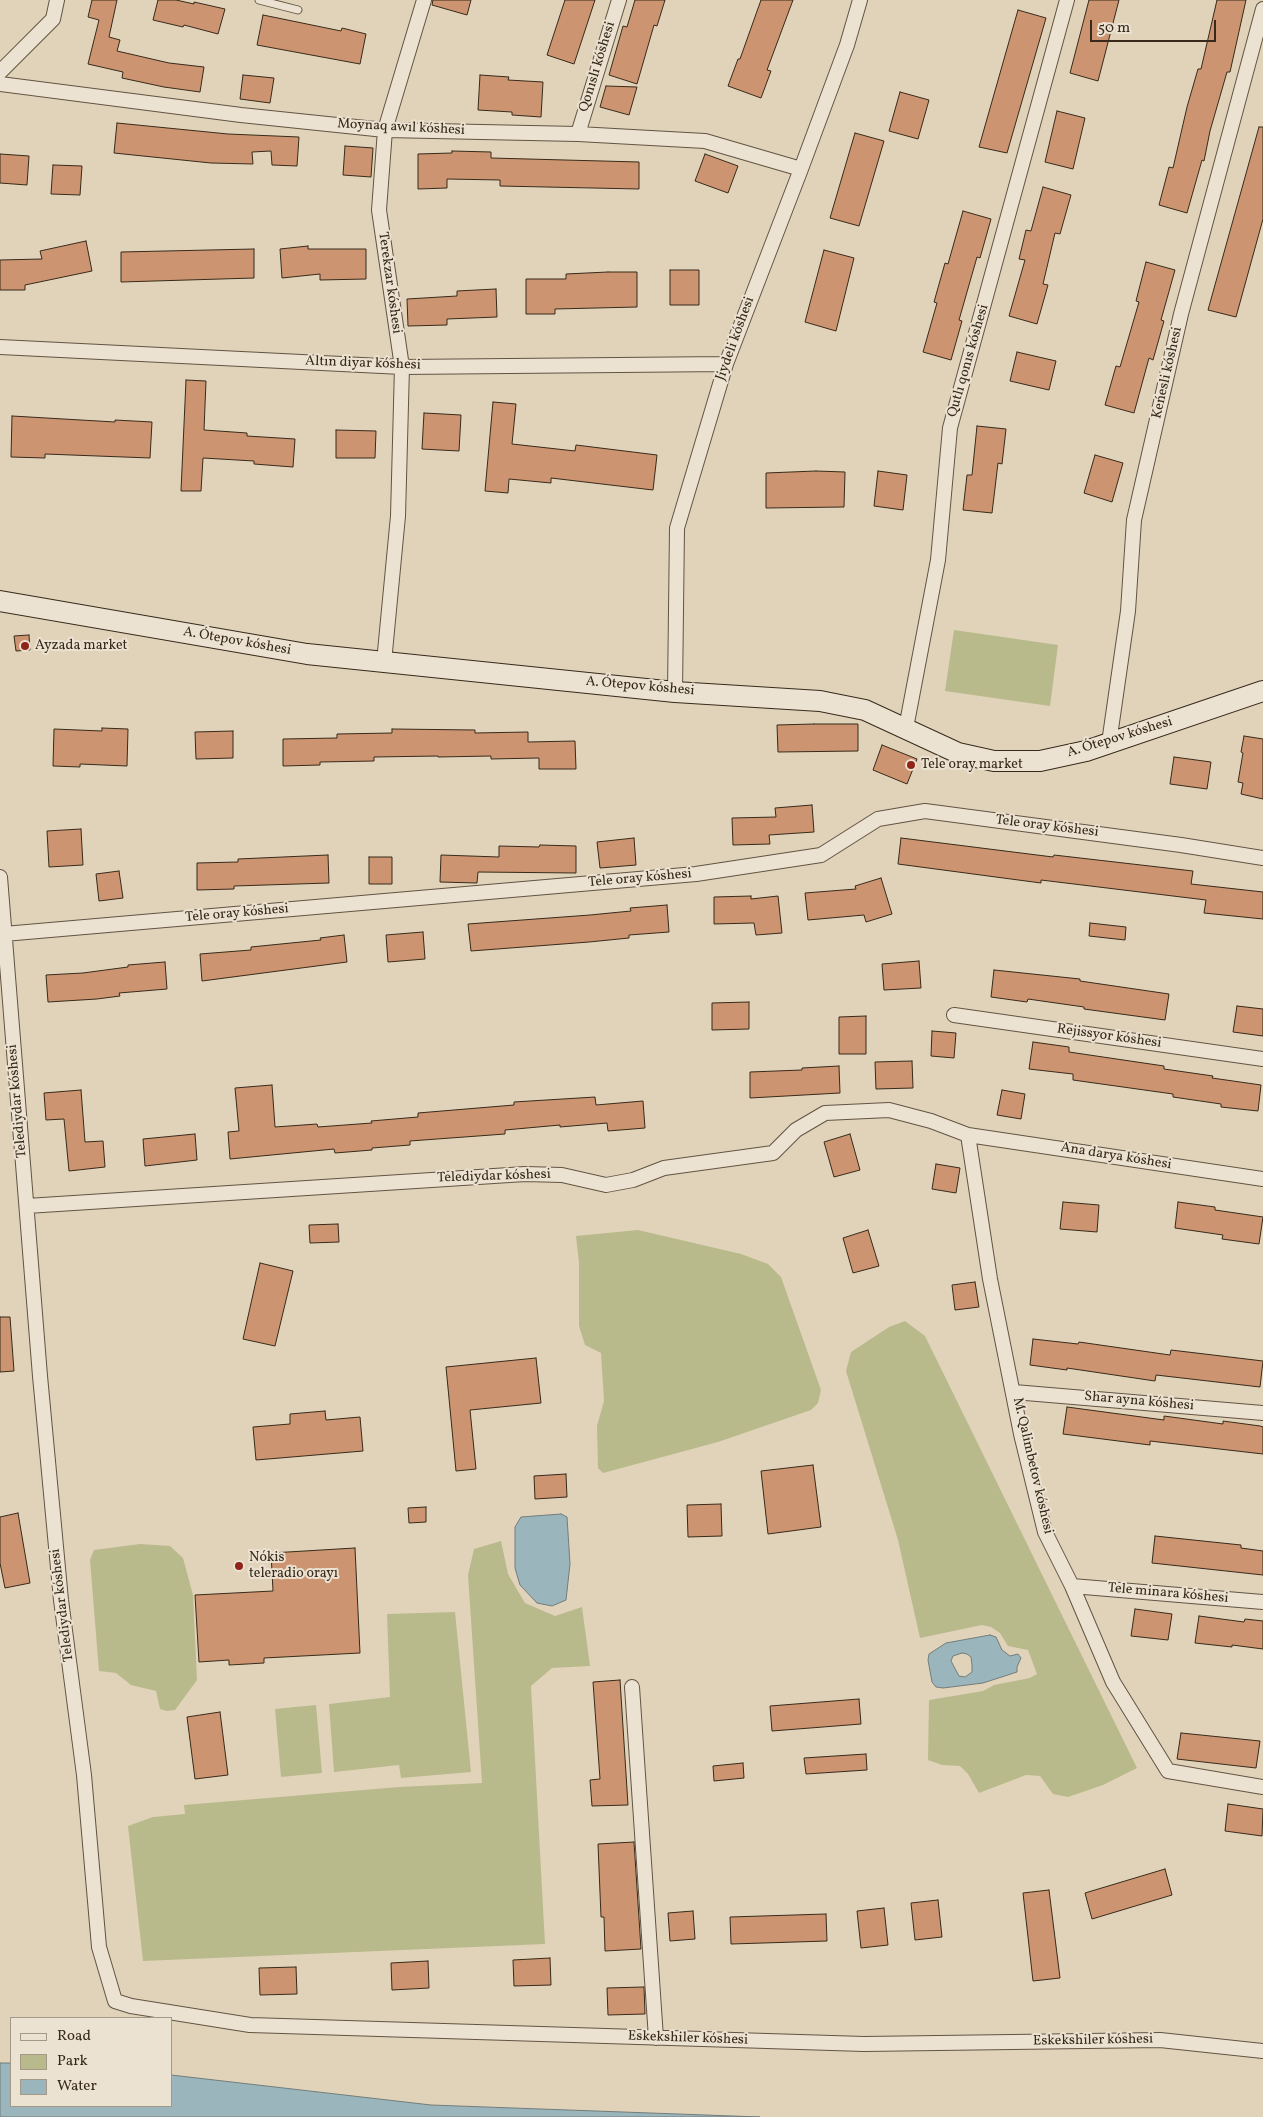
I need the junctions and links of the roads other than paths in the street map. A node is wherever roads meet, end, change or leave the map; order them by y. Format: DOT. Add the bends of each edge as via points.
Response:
graph roads {
  1 [pos="57,0"];
  2 [pos="259,0"];
  3 [pos="424,0"];
  4 [pos="618,0"];
  5 [pos="860,0"];
  6 [pos="1067,0"];
  7 [pos="1263,9"];
  8 [pos="298,10"];
  9 [pos="0,72"];
  10 [pos="0,84"];
  11 [pos="385,130"];
  12 [pos="578,134"];
  13 [pos="801,169"];
  14 [pos="0,347"];
  15 [pos="726,364"];
  16 [pos="402,367"];
  17 [pos="0,601"];
  18 [pos="384,662"];
  19 [pos="1263,691"];
  20 [pos="675,692"];
  21 [pos="906,728"];
  22 [pos="1109,743"];
  23 [pos="1263,858"];
  24 [pos="0,877"];
  25 [pos="4,934"];
  26 [pos="954,1015"];
  27 [pos="1263,1058"];
  28 [pos="968,1135"];
  29 [pos="1263,1179"];
  30 [pos="27,1206"];
  31 [pos="1014,1392"];
  32 [pos="1263,1413"];
  33 [pos="1072,1586"];
  34 [pos="1263,1602"];
  35 [pos="632,1688"];
  36 [pos="1263,1787"];
  37 [pos="115,2001"];
  38 [pos="656,2038"];
  39 [pos="1263,2051"];
  1 -- 9 [label="street" via="53,19"];
  2 -- 8 [label="lane"];
  3 -- 11 [label="street, Terekzar kóshesi"];
  4 -- 12 [label="street, Qonıslı kóshesi"];
  5 -- 13 [label="street, Jiydeli kóshesi"];
  6 -- 21 [label="street, Qutlı qonıs kóshesi" via="950,428 938,560"];
  7 -- 22 [label="street, Keńesli kóshesi" via="1181,314 1134,520 1128,611"];
  10 -- 11 [label="street, Moynaq awıl kóshesi"];
  11 -- 12 [label="street, Moynaq awıl kóshesi"];
  11 -- 16 [label="street, Terekzar kóshesi" via="378,210"];
  12 -- 13 [label="street, Moynaq awıl kóshesi" via="704,141"];
  13 -- 15 [label="street, Jiydeli kóshesi"];
  14 -- 16 [label="street, Altın diyar kóshesi"];
  15 -- 16 [label="street, Altın diyar kóshesi"];
  15 -- 20 [label="street, Jiydeli kóshesi" via="677,528"];
  16 -- 18 [label="street, Terekzar kóshesi" via="398,516"];
  17 -- 18 [label="street, A. Ótepov kóshesi" via="307,654"];
  18 -- 20 [label="street, A. Ótepov kóshesi"];
  19 -- 22 [label="street, A. Ótepov kóshesi"];
  20 -- 21 [label="street, A. Ótepov kóshesi" via="820,701 865,710"];
  21 -- 22 [label="street, A. Ótepov kóshesi" via="958,752 994,761 1040,761"];
  23 -- 25 [label="street, Tele oray kóshesi" via="925,811 878,820 821,855 696,874"];
  24 -- 25 [label="street, Telediydar kóshesi"];
  25 -- 30 [label="street, Telediydar kóshesi"];
  26 -- 27 [label="street, Rejissyor kóshesi"];
  28 -- 29 [label="street, Ana darya kóshesi"];
  28 -- 30 [label="street, Telediydar kóshesi" via="889,1110 825,1112 796,1130 773,1153 664,1168 633,1180 606,1185 562,1175 525,1174"];
  28 -- 31 [label="street, M. Qalimbetov kóshesi" via="990,1279"];
  30 -- 37 [label="street, Telediydar kóshesi" via="60,1590 84,1782 99,1947"];
  31 -- 32 [label="street, Shar ayna kóshesi"];
  31 -- 33 [label="street, M. Qalimbetov kóshesi" via="1045,1532"];
  33 -- 34 [label="street, Tele minara kóshesi"];
  33 -- 36 [label="street, M. Qalimbetov kóshesi" via="1113,1682 1168,1771"];
  35 -- 38 [label="street"];
  37 -- 38 [label="street, Eskekshiler kóshesi" via="250,2025"];
  38 -- 39 [label="street, Eskekshiler kóshesi" via="864,2044 1160,2040"];
}
